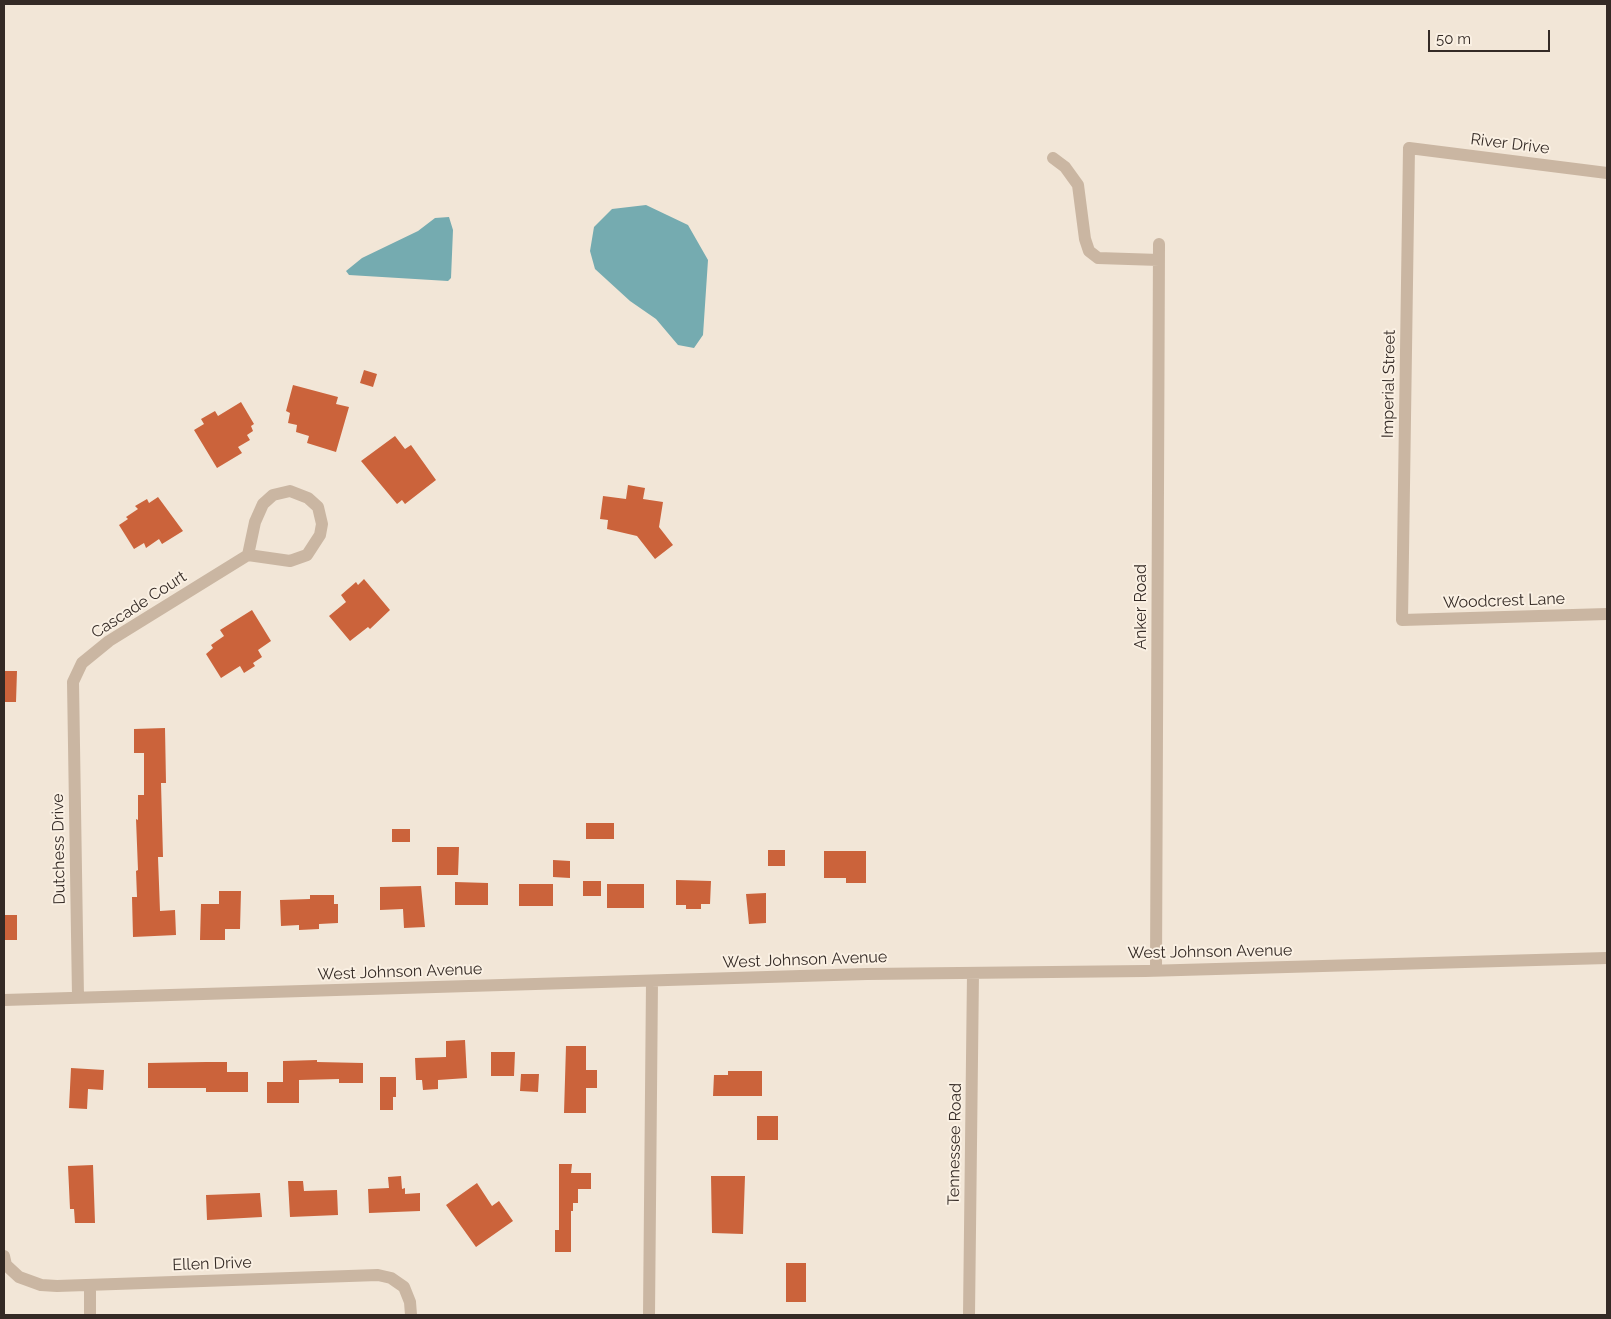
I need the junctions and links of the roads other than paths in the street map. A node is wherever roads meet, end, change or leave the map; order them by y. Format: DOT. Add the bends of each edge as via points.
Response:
graph roads {
  1 [pos="1409,148"];
  2 [pos="1053,158"];
  3 [pos="1607,173"];
  4 [pos="1159,244"];
  5 [pos="1159,260"];
  6 [pos="248,555"];
  7 [pos="1607,614"];
  8 [pos="1402,620"];
  9 [pos="72,700"];
  10 [pos="1607,958"];
  11 [pos="1156,970"];
  12 [pos="973,972"];
  13 [pos="652,981"];
  14 [pos="78,997"];
  15 [pos="4,1000"];
  16 [pos="4,1256"];
  17 [pos="90,1286"];
  18 [pos="90,1315"];
  19 [pos="410,1315"];
  20 [pos="649,1315"];
  21 [pos="969,1315"];
  1 -- 3 [label="street, River Drive"];
  1 -- 8 [label="street, Imperial Street"];
  2 -- 5 [label="street" via="1078,185 1089,251 1098,258"];
  4 -- 5 [label="street, Anker Road"];
  5 -- 11 [label="street, Anker Road"];
  6 -- 6 [label="street" via="290,561 307,555 320,535 322,524 318,508 308,498 290,491 274,495 263,504 255,522"];
  6 -- 9 [label="street, Cascade Court" via="92,654 82,663 73,682"];
  7 -- 8 [label="street, Woodcrest Lane"];
  9 -- 14 [label="street, Dutchess Drive"];
  10 -- 11 [label="street, West Johnson Avenue"];
  11 -- 12 [label="street, West Johnson Avenue"];
  12 -- 13 [label="street, West Johnson Avenue"];
  12 -- 21 [label="street, Tennessee Road"];
  13 -- 14 [label="street, West Johnson Avenue"];
  13 -- 20 [label="street"];
  14 -- 15 [label="street, West Johnson Avenue"];
  16 -- 17 [label="street, Ellen Drive" via="6,1265 29,1282"];
  17 -- 18 [label="street"];
  17 -- 19 [label="street, Ellen Drive" via="371,1275 391,1278 404,1287"];
}
